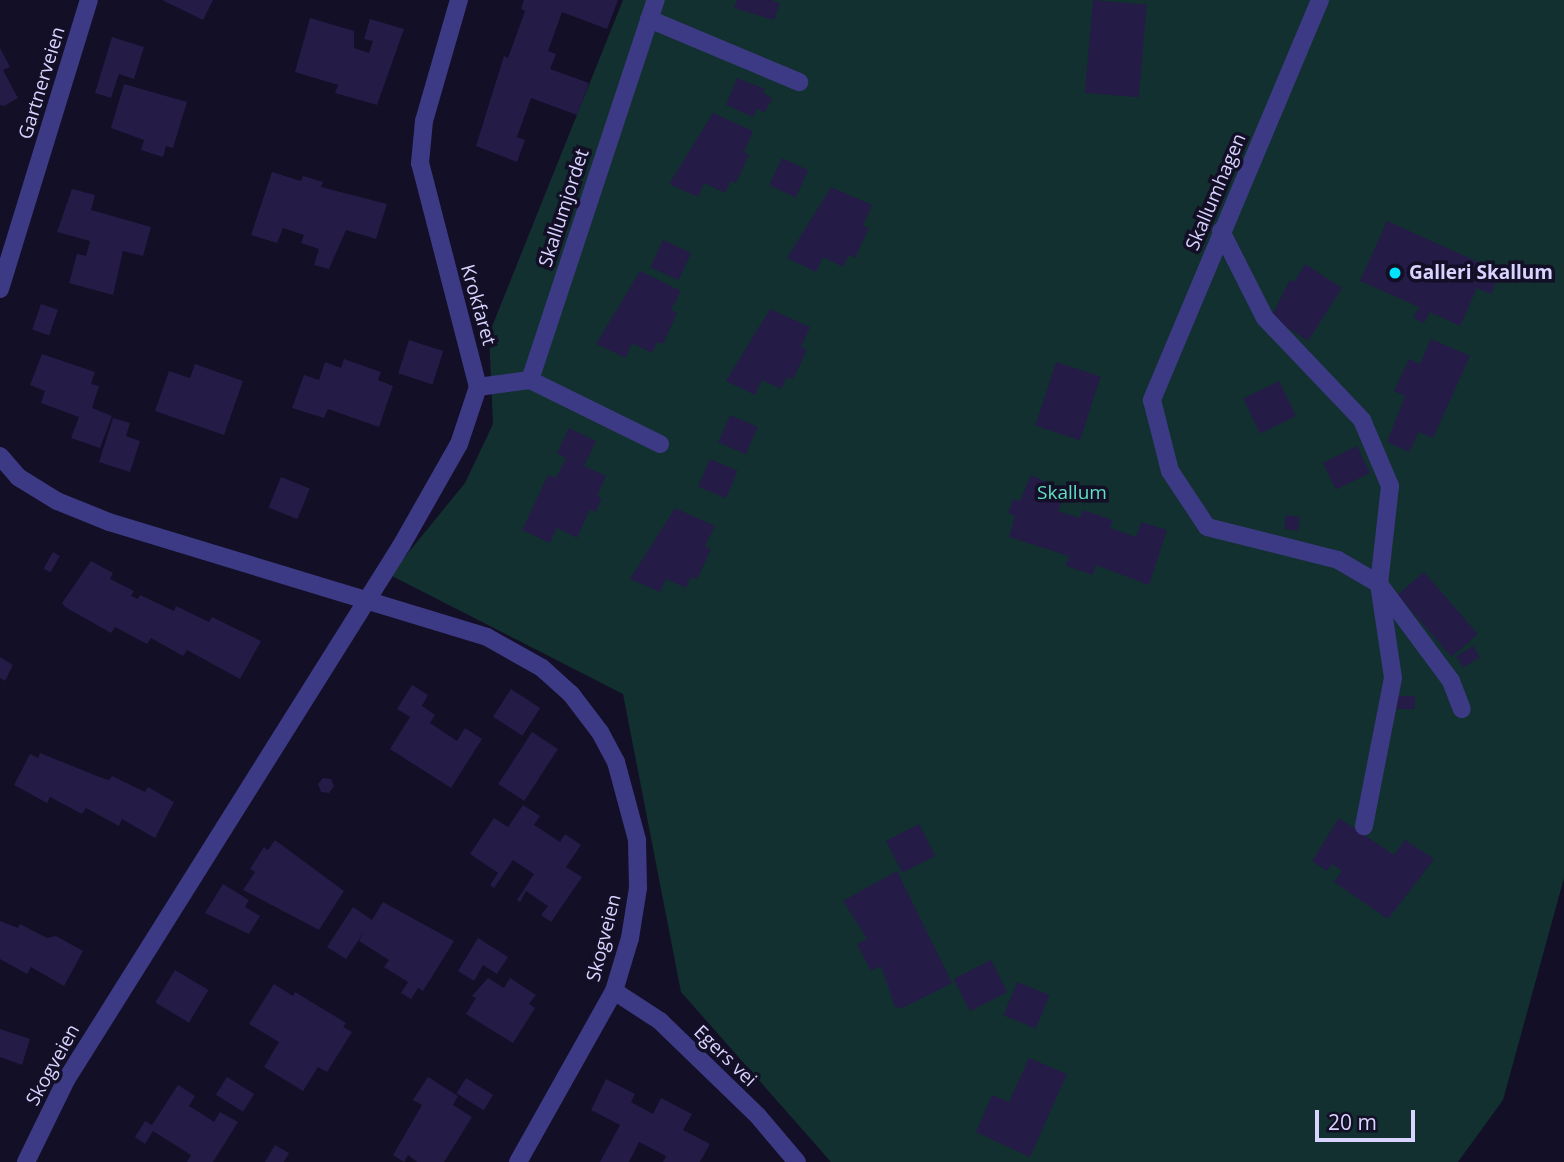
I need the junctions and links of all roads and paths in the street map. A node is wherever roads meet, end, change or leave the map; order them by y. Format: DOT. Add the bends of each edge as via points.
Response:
graph roads {
  1 [pos="89,0"];
  2 [pos="459,0"];
  3 [pos="656,0"];
  4 [pos="1320,0"];
  5 [pos="649,19"];
  6 [pos="799,82"];
  7 [pos="1221,232"];
  8 [pos="7,246"];
  9 [pos="0,289"];
  10 [pos="530,380"];
  11 [pos="478,387"];
  12 [pos="660,444"];
  13 [pos="0,456"];
  14 [pos="1379,584"];
  15 [pos="366,600"];
  16 [pos="1462,709"];
  17 [pos="1364,826"];
  18 [pos="614,991"];
  19 [pos="26,1162"];
  20 [pos="518,1162"];
  21 [pos="797,1162"];
  1 -- 8 [label="street, Gartnerveien"];
  2 -- 11 [label="street, Krokfaret" via="424,121 420,163"];
  3 -- 5 [label="street, Skallumjordet"];
  4 -- 7 [label="street, Skallumhagen"];
  5 -- 6 [label="street"];
  5 -- 10 [label="street, Skallumjordet"];
  7 -- 14 [label="street" via="1265,318 1362,420 1390,486"];
  7 -- 14 [label="street, Skallumhagen" via="1152,400 1170,471 1207,527 1338,560"];
  8 -- 9 [label="street"];
  10 -- 11 [label="street"];
  10 -- 12 [label="street"];
  11 -- 15 [label="street" via="459,444"];
  13 -- 15 [label="street, Skogveien" via="18,477 57,501 109,522"];
  14 -- 16 [label="street" via="1451,681"];
  14 -- 17 [label="street" via="1393,678"];
  15 -- 18 [label="street, Skogveien" via="487,637 542,668 571,694 600,732 620,773 637,841 638,888"];
  15 -- 19 [label="street, Skogveien" via="66,1080"];
  18 -- 20 [label="street, Skogveien"];
  18 -- 21 [label="street, Egers vei" via="660,1021 758,1116"];
}
